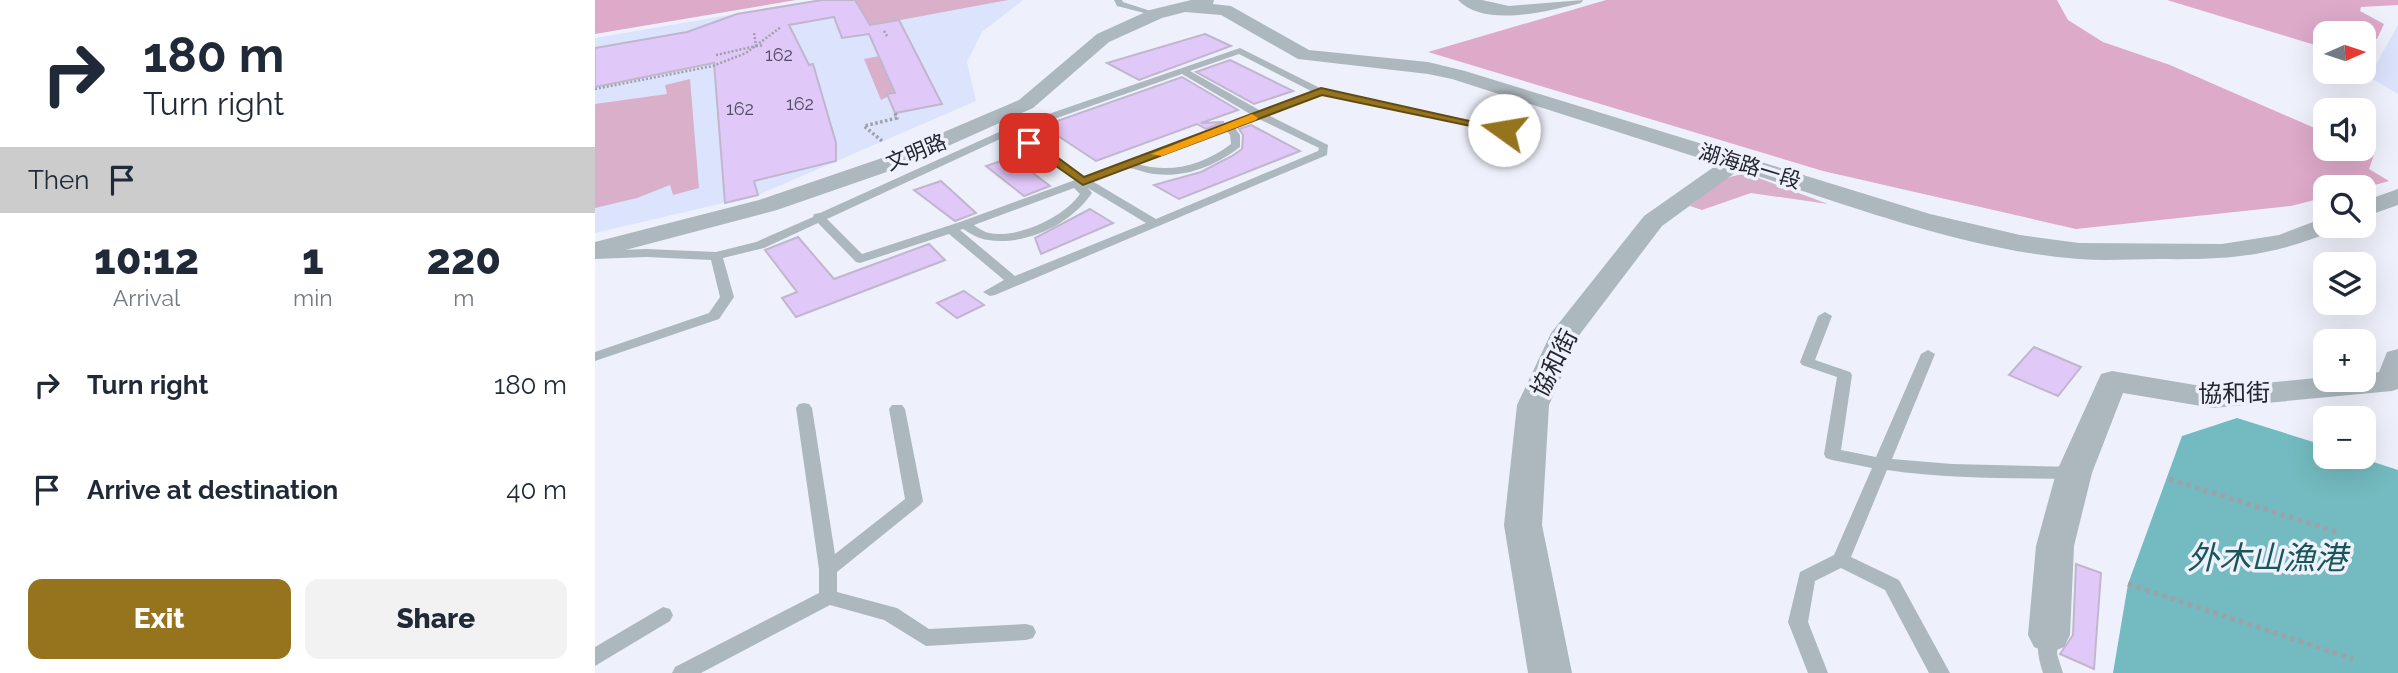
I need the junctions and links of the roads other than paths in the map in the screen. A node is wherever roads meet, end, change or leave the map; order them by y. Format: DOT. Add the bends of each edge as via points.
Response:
graph roads {
  1 [pos="1118,0"];
  2 [pos="1210,0"];
  3 [pos="1466,0"];
  4 [pos="1575,0"];
  5 [pos="1183,3"];
  6 [pos="1156,14"];
  7 [pos="1183,71"];
  8 [pos="1321,92"];
  9 [pos="1260,115"];
  10 [pos="1229,127"];
  11 [pos="1011,130"];
  12 [pos="1504,130"];
  13 [pos="1737,161"];
  14 [pos="1128,165"];
  15 [pos="1079,183"];
  16 [pos="2398,196"];
  17 [pos="2376,205"];
  18 [pos="818,216"];
  19 [pos="1155,224"];
  20 [pos="958,227"];
  21 [pos="2313,230"];
  22 [pos="595,252"];
  23 [pos="716,256"];
  24 [pos="1013,281"];
  25 [pos="990,292"];
  26 [pos="1825,316"];
  27 [pos="1928,354"];
  28 [pos="595,357"];
  29 [pos="2398,359"];
  30 [pos="804,408"];
  31 [pos="897,409"];
  32 [pos="1883,466"];
  33 [pos="2074,473"];
  34 [pos="1840,560"];
  35 [pos="828,569"];
  36 [pos="828,597"];
  37 [pos="663,615"];
  38 [pos="1026,632"];
  39 [pos="2049,635"];
  40 [pos="595,657"];
  41 [pos="682,673"];
  42 [pos="1550,673"];
  43 [pos="1818,673"];
  44 [pos="1940,673"];
  45 [pos="2053,673"];
  1 -- 6 [label="lane"];
  2 -- 5 [label="street, 文明路"];
  3 -- 4 [label="street" via="1512,14"];
  5 -- 6 [label="street, 文明路"];
  5 -- 13 [label="street, 湖海路一段" via="1226,10 1305,55 1458,75"];
  6 -- 22 [label="street, 文明路" via="1103,38 1026,104 893,163 768,205"];
  7 -- 8 [label="lane" via="1240,51"];
  7 -- 9 [label="lane"];
  7 -- 11 [label="lane"];
  8 -- 9 [label="lane"];
  8 -- 12 [label="lane"];
  9 -- 10 [label="lane"];
  9 -- 19 [label="lane" via="1324,147 1323,153"];
  10 -- 14 [label="lane"];
  10 -- 14 [label="lane" via="1236,145 1204,163 1165,173"];
  11 -- 15 [label="lane"];
  11 -- 18 [label="lane"];
  13 -- 21 [label="street, 湖海路一段" via="1923,220 2020,243 2079,251 2222,252 2285,242"];
  13 -- 42 [label="street, 協和街" via="1653,221 1566,333 1533,405 1523,524"];
  14 -- 15 [label="lane"];
  15 -- 19 [label="lane"];
  15 -- 20 [label="lane"];
  15 -- 20 [label="lane" via="1086,193 1081,204 1039,226 987,237"];
  16 -- 17 [label="street"];
  18 -- 20 [label="lane" via="860,259"];
  18 -- 23 [label="lane" via="760,244"];
  19 -- 24 [label="lane"];
  20 -- 24 [label="lane"];
  22 -- 23 [label="lane"];
  23 -- 28 [label="lane" via="727,297 714,316"];
  24 -- 25 [label="lane"];
  26 -- 32 [label="lane" via="1807,362 1845,375 1832,454"];
  27 -- 32 [label="lane"];
  29 -- 33 [label="street, 協和街" via="2392,382 2213,398 2112,381"];
  30 -- 35 [label="lane"];
  31 -- 35 [label="lane" via="914,501"];
  32 -- 33 [label="lane"];
  32 -- 34 [label="lane"];
  33 -- 39 [label="street, 協和街" via="2055,546"];
  34 -- 43 [label="lane" via="1807,577 1798,622"];
  34 -- 44 [label="lane" via="1892,584"];
  35 -- 36 [label="lane"];
  36 -- 38 [label="lane" via="890,614 926,638"];
  36 -- 41 [label="lane"];
  37 -- 40 [label="lane"];
  39 -- 45 [label="lane" via="2047,654"];
}
